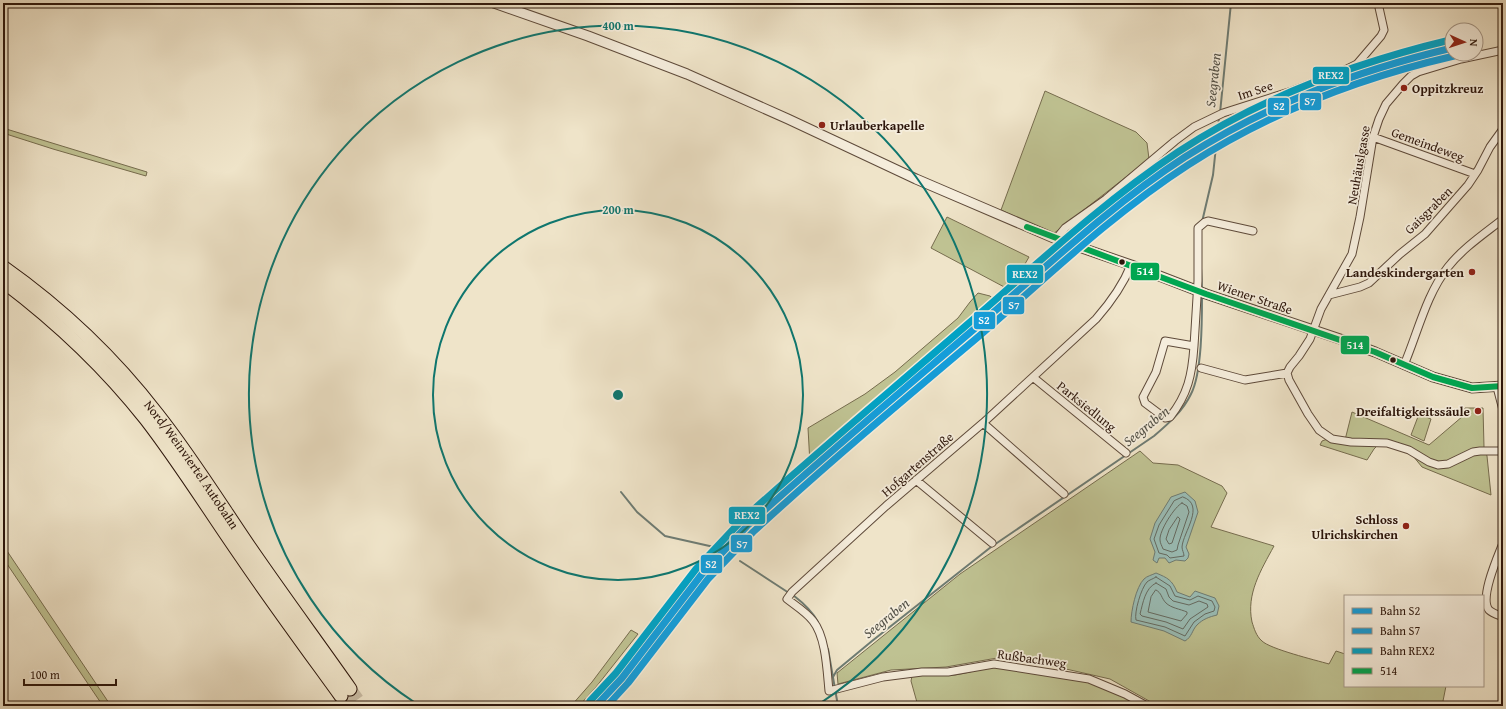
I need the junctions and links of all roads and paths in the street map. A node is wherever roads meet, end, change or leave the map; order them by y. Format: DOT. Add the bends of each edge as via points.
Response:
graph roads {
  1 [pos="494,3"];
  2 [pos="1378,3"];
  3 [pos="1503,50"];
  4 [pos="1503,129"];
  5 [pos="1373,137"];
  6 [pos="1475,174"];
  7 [pos="1503,218"];
  8 [pos="1253,231"];
  9 [pos="1056,239"];
  10 [pos="1131,265"];
  11 [pos="3,266"];
  12 [pos="3,281"];
  13 [pos="1201,293"];
  14 [pos="1329,295"];
  15 [pos="1313,331"];
  16 [pos="1194,346"];
  17 [pos="1404,365"];
  18 [pos="1201,368"];
  19 [pos="1287,373"];
  20 [pos="1034,378"];
  21 [pos="1500,386"];
  22 [pos="1503,410"];
  23 [pos="983,423"];
  24 [pos="1503,451"];
  25 [pos="1126,453"];
  26 [pos="916,480"];
  27 [pos="1064,494"];
  28 [pos="992,543"];
  29 [pos="1503,543"];
  30 [pos="1503,617"];
  31 [pos="834,689"];
  32 [pos="1147,706"];
  1 -- 9 [label="street, Wiener Straße" via="687,74 916,180"];
  2 -- 9 [label="street, Im See" via="1384,30 1357,64 1292,91 1223,113 1182,135 1106,199 1065,228"];
  3 -- 5 [label="street, Neuhäuslgasse" via="1437,65 1414,74 1386,104"];
  4 -- 6 [label="street, Gaisgraben"];
  5 -- 6 [label="street, Gemeindeweg"];
  5 -- 14 [label="street, Neuhäuslgasse" via="1355,244 1348,263"];
  6 -- 14 [label="street, Gaisgraben" via="1460,196 1425,234 1369,282"];
  7 -- 17 [label="street" via="1472,243 1444,273 1428,302"];
  8 -- 13 [label="street" via="1208,221 1198,228"];
  9 -- 10 [label="street, Wiener Straße"];
  10 -- 13 [label="street, Wiener Straße"];
  10 -- 20 [label="street, Hofgartenstraße" via="1109,303 1096,319"];
  11 -- 12 [label="highway, Nord/Weinviertel Autobahn" via="68,318 103,352 145,400 286,600 345,692 283,616 145,418 111,378 76,343"];
  13 -- 15 [label="street, Wiener Straße"];
  13 -- 16 [label="street"];
  14 -- 15 [label="street, Neuhäuslgasse"];
  15 -- 17 [label="street, Wiener Straße" via="1375,352"];
  15 -- 19 [label="street, Neuhäuslgasse"];
  16 -- 16 [label="street" via="1190,381 1179,406 1170,418 1165,418 1145,403 1143,397 1156,372 1165,341"];
  17 -- 21 [label="street, Wiener Straße" via="1462,386"];
  18 -- 19 [label="street" via="1245,380"];
  19 -- 24 [label="street" via="1288,380 1319,430 1332,438 1352,442 1387,443 1409,450 1438,465 1448,464 1480,451"];
  20 -- 23 [label="street, Hofgartenstraße"];
  20 -- 25 [label="street, Parksiedlung"];
  21 -- 22 [label="street"];
  23 -- 26 [label="street, Hofgartenstraße"];
  23 -- 27 [label="street"];
  26 -- 28 [label="street"];
  26 -- 31 [label="street, Hofgartenstraße" via="787,599 814,622"];
  29 -- 30 [label="street" via="1485,600 1489,610"];
  31 -- 32 [label="street, Rußbachweg" via="905,673 948,672 994,664 1089,679"];
}
